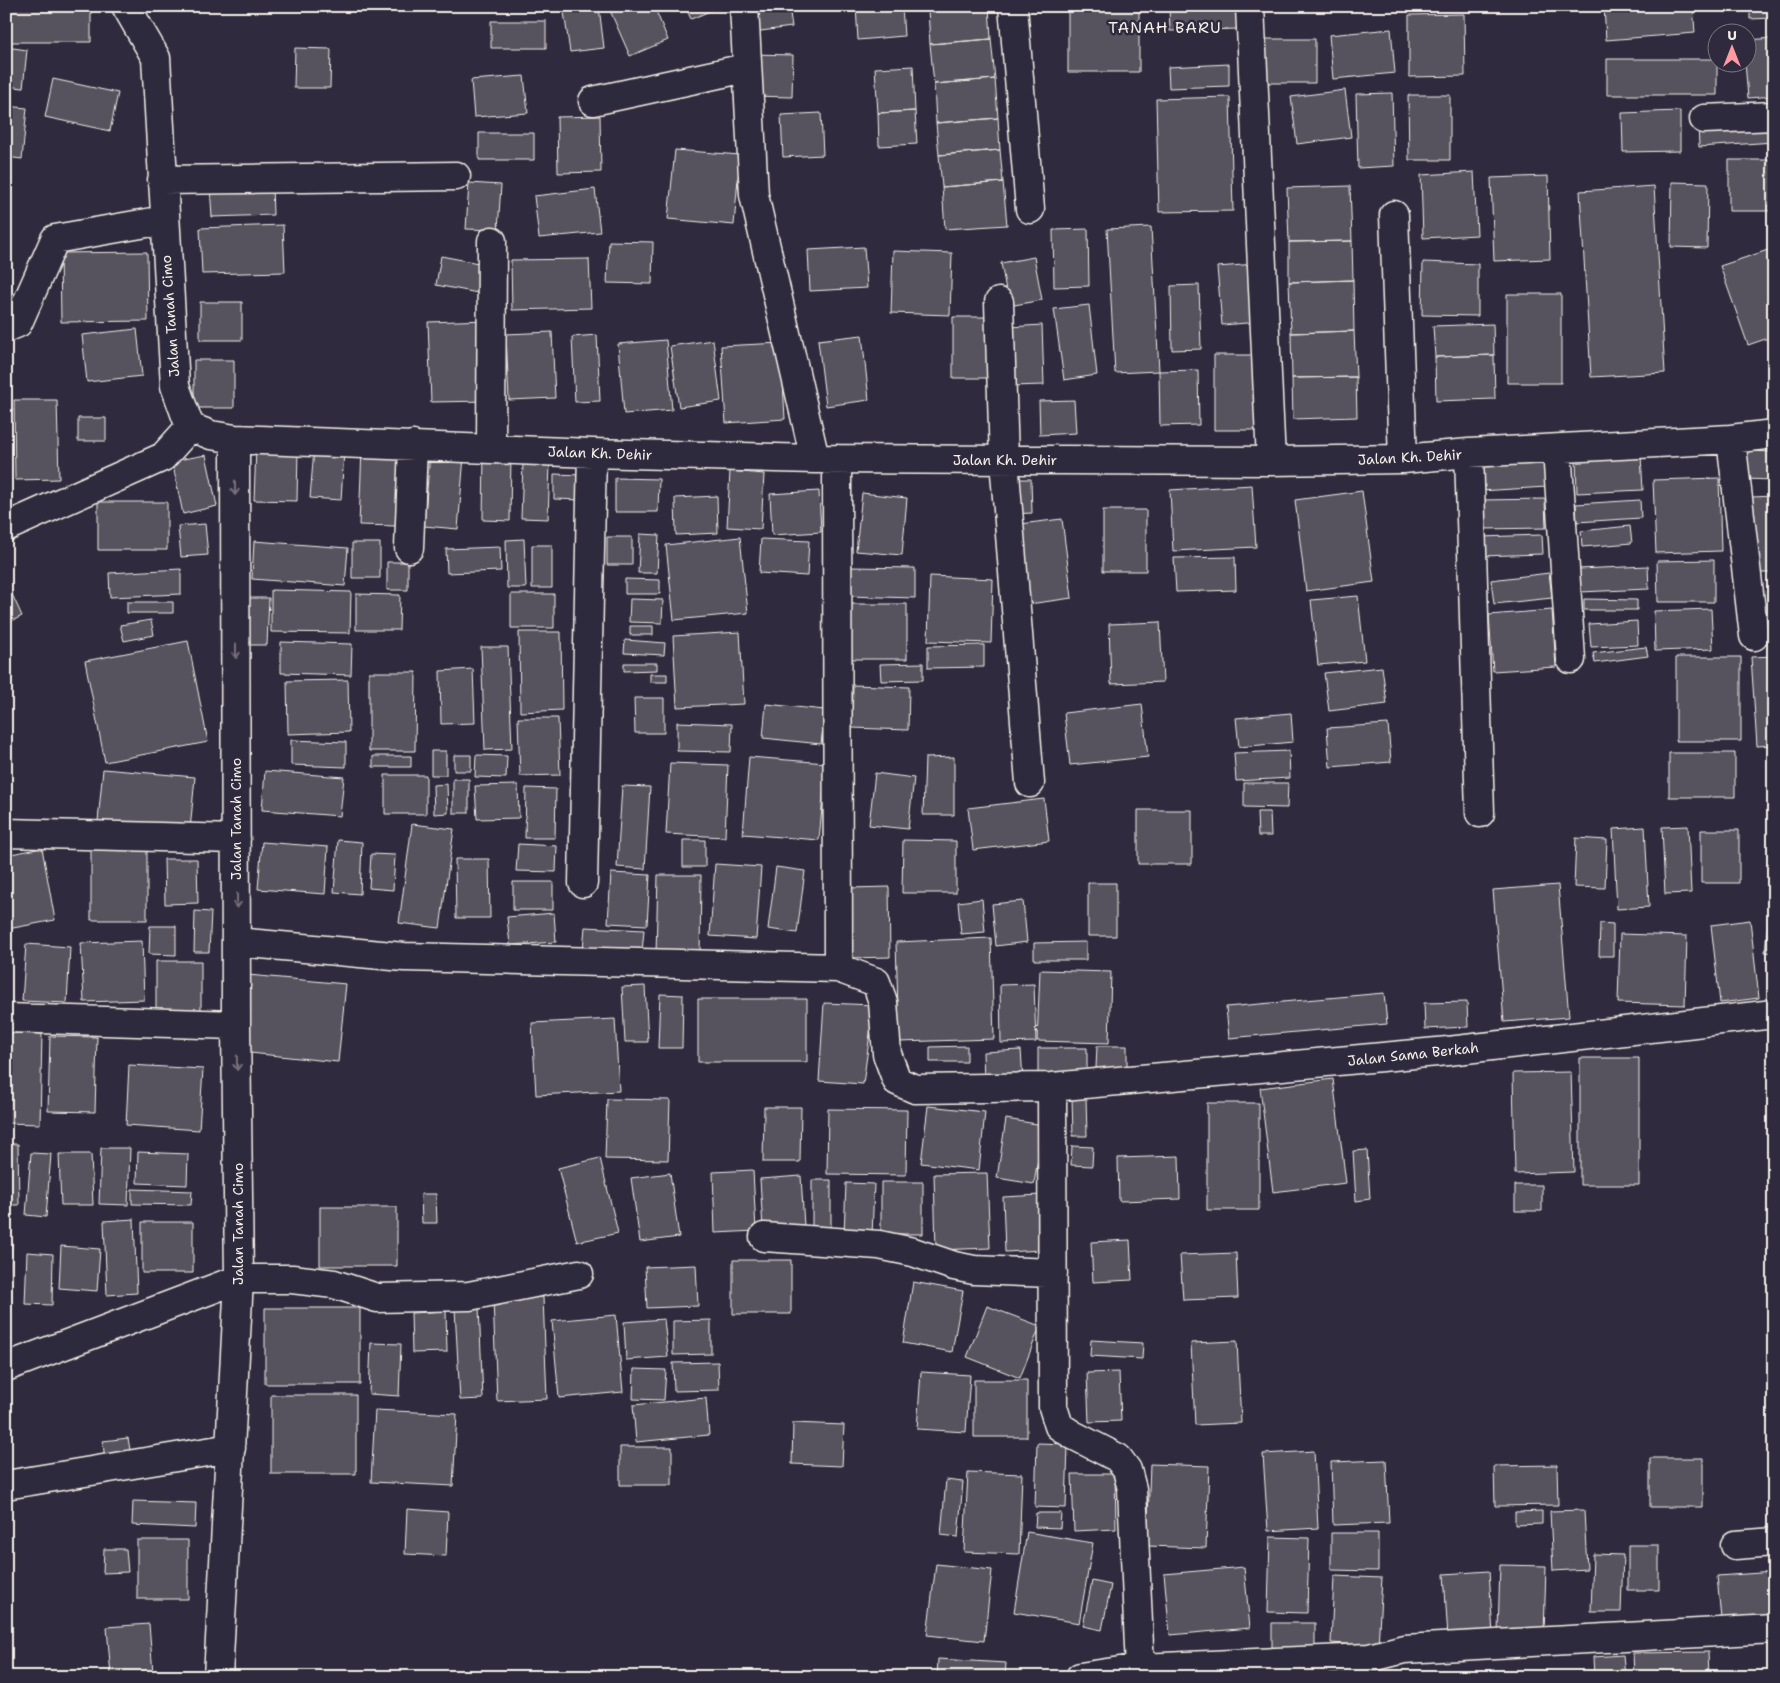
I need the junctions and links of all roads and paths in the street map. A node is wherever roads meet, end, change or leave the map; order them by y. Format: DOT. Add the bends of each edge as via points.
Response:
graph roads {
  1 [pos="126,6"];
  2 [pos="744,6"];
  3 [pos="1013,6"];
  4 [pos="1250,6"];
  5 [pos="746,68"];
  6 [pos="593,101"];
  7 [pos="1774,116"];
  8 [pos="1704,119"];
  9 [pos="456,176"];
  10 [pos="162,180"];
  11 [pos="1030,208"];
  12 [pos="1394,215"];
  13 [pos="164,220"];
  14 [pos="492,241"];
  15 [pos="999,302"];
  16 [pos="6,328"];
  17 [pos="190,426"];
  18 [pos="1774,434"];
  19 [pos="235,439"];
  20 [pos="1731,439"];
  21 [pos="414,445"];
  22 [pos="491,449"];
  23 [pos="1557,449"];
  24 [pos="592,453"];
  25 [pos="1469,453"];
  26 [pos="826,459"];
  27 [pos="1403,459"];
  28 [pos="1004,460"];
  29 [pos="1271,461"];
  30 [pos="6,527"];
  31 [pos="410,548"];
  32 [pos="1754,636"];
  33 [pos="1571,659"];
  34 [pos="1030,783"];
  35 [pos="1480,813"];
  36 [pos="6,833"];
  37 [pos="236,839"];
  38 [pos="583,883"];
  39 [pos="237,942"];
  40 [pos="838,968"];
  41 [pos="1774,1014"];
  42 [pos="6,1018"];
  43 [pos="236,1025"];
  44 [pos="1052,1087"];
  45 [pos="764,1238"];
  46 [pos="1053,1273"];
  47 [pos="579,1274"];
  48 [pos="239,1279"];
  49 [pos="6,1367"];
  50 [pos="231,1448"];
  51 [pos="6,1485"];
  52 [pos="1774,1542"];
  53 [pos="1735,1545"];
  54 [pos="1774,1628"];
  55 [pos="1143,1672"];
  56 [pos="218,1677"];
  57 [pos="1080,1677"];
  1 -- 10 [label="street, Jalan Tanah Cimo" via="156,58"];
  2 -- 5 [label="street"];
  3 -- 11 [label="street"];
  4 -- 29 [label="street"];
  5 -- 6 [label="street"];
  5 -- 26 [label="street" via="754,195"];
  7 -- 8 [label="street"];
  9 -- 10 [label="street"];
  10 -- 13 [label="street, Jalan Tanah Cimo"];
  12 -- 27 [label="street"];
  13 -- 16 [label="street" via="55,239 18,323"];
  13 -- 17 [label="street, Jalan Tanah Cimo" via="175,386"];
  14 -- 22 [label="street"];
  15 -- 28 [label="street"];
  17 -- 19 [label="street" via="211,435"];
  17 -- 30 [label="street" via="162,457"];
  18 -- 20 [label="street, Jalan Kh. Dehir"];
  19 -- 21 [label="street, Jalan Kh. Dehir"];
  19 -- 37 [label="street, Jalan Tanah Cimo, one-way"];
  20 -- 23 [label="street, Jalan Kh. Dehir"];
  20 -- 32 [label="street"];
  21 -- 22 [label="street, Jalan Kh. Dehir"];
  21 -- 31 [label="street"];
  22 -- 24 [label="street, Jalan Kh. Dehir"];
  23 -- 25 [label="street, Jalan Kh. Dehir"];
  23 -- 33 [label="street"];
  24 -- 26 [label="street, Jalan Kh. Dehir"];
  24 -- 38 [label="street"];
  25 -- 27 [label="street, Jalan Kh. Dehir"];
  25 -- 35 [label="street"];
  26 -- 28 [label="street, Jalan Kh. Dehir"];
  26 -- 40 [label="street"];
  27 -- 29 [label="street, Jalan Kh. Dehir"];
  28 -- 29 [label="street, Jalan Kh. Dehir"];
  28 -- 34 [label="street"];
  36 -- 37 [label="street"];
  37 -- 39 [label="street, Jalan Tanah Cimo, one-way"];
  39 -- 40 [label="street" via="404,957"];
  39 -- 43 [label="street, Jalan Tanah Cimo"];
  40 -- 44 [label="street, Jalan Sama Berkah" via="876,982 882,1002 887,1054 897,1080 915,1089"];
  41 -- 44 [label="street, Jalan Sama Berkah" via="1448,1051"];
  42 -- 43 [label="street"];
  43 -- 48 [label="street, Jalan Tanah Cimo, one-way"];
  44 -- 46 [label="street"];
  45 -- 46 [label="street" via="878,1245 974,1270"];
  46 -- 55 [label="street" via="1053,1406 1059,1426 1118,1458 1128,1470 1132,1489"];
  47 -- 48 [label="street" via="469,1296 377,1298 334,1284 292,1279"];
  48 -- 49 [label="street"];
  48 -- 50 [label="street, Jalan Tanah Cimo"];
  50 -- 51 [label="street"];
  50 -- 56 [label="street, Jalan Tanah Cimo"];
  52 -- 53 [label="street"];
  54 -- 55 [label="street" via="1404,1649 1369,1658"];
  55 -- 57 [label="street"];
}
